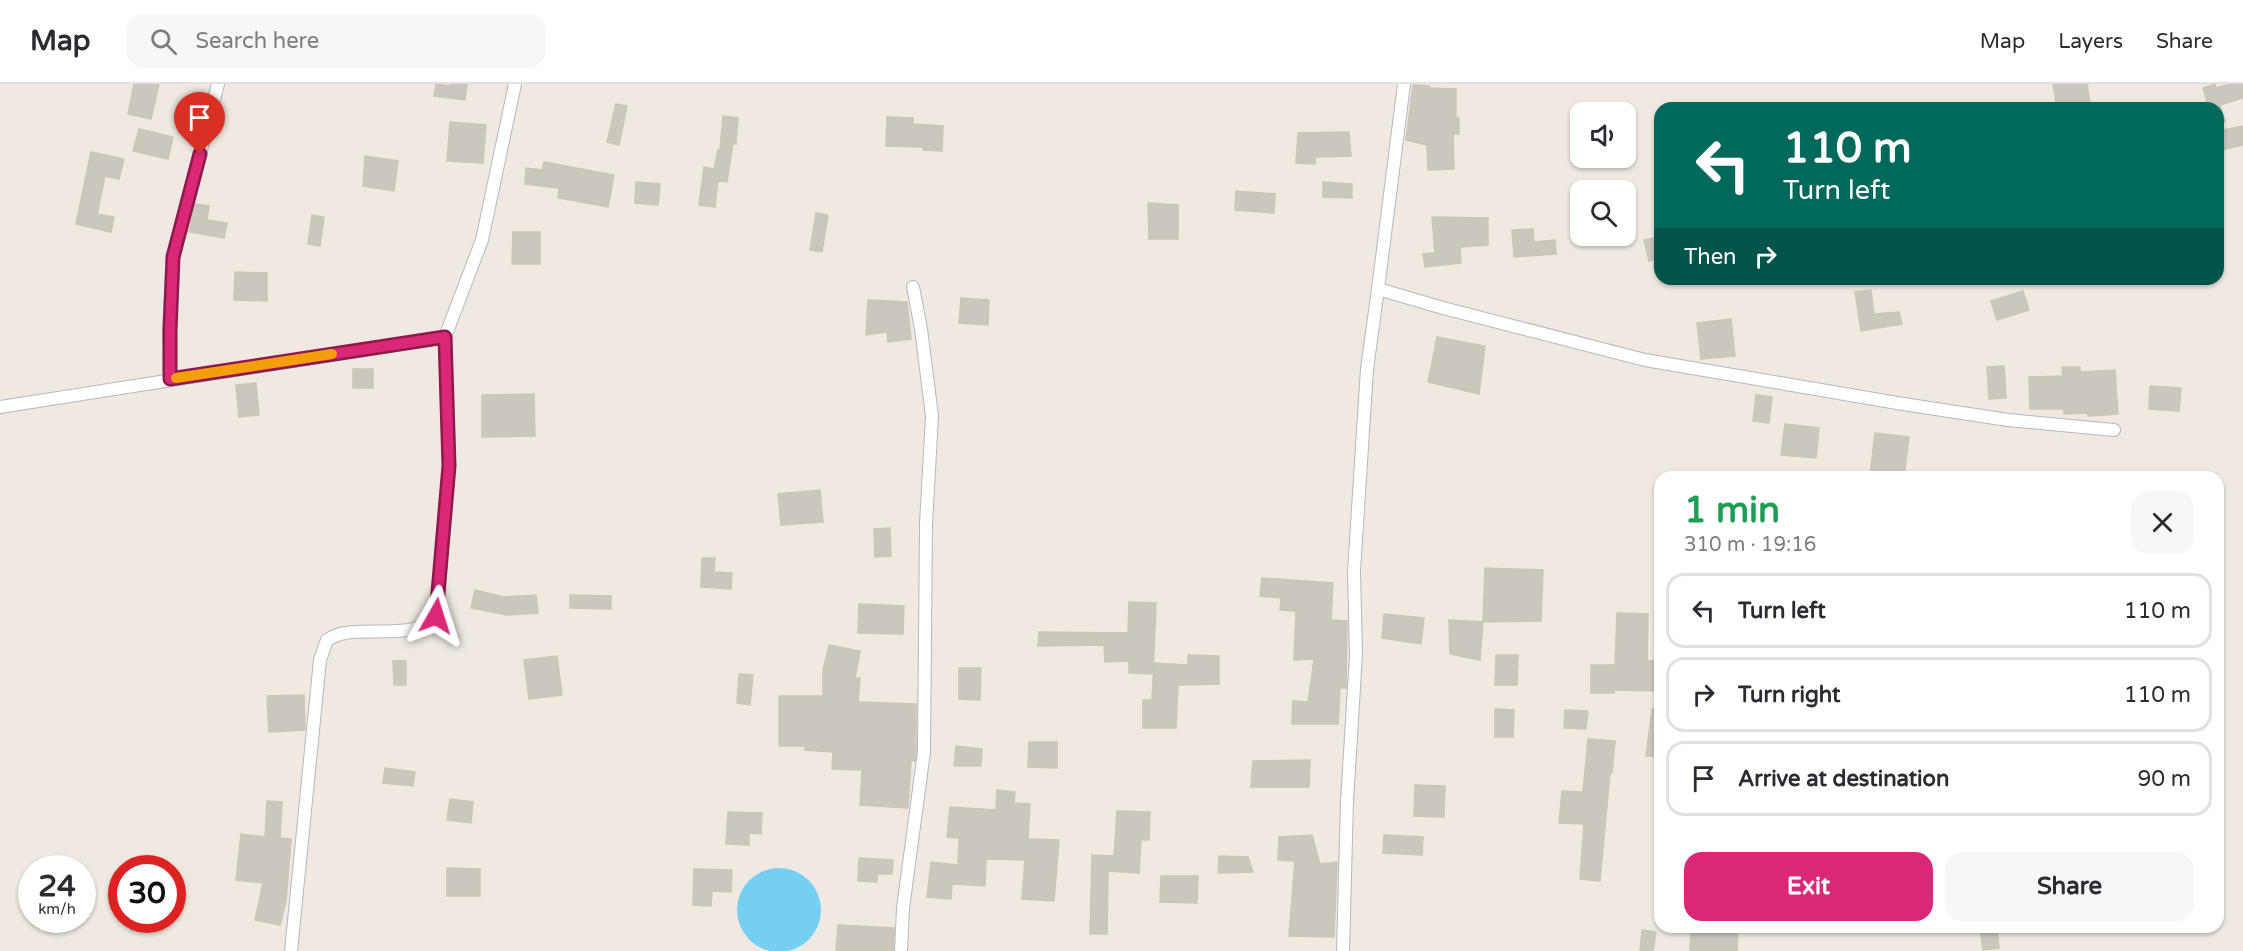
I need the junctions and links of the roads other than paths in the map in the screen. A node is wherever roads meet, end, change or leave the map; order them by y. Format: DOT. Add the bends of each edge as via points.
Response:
graph roads {
  1 [pos="218,84"];
  2 [pos="514,84"];
  3 [pos="1404,84"];
  4 [pos="913,287"];
  5 [pos="1378,289"];
  6 [pos="445,337"];
  7 [pos="170,379"];
  8 [pos="0,407"];
  9 [pos="2114,430"];
  10 [pos="291,951"];
  11 [pos="901,951"];
  12 [pos="1343,951"];
  1 -- 7 [label="street" via="173,257"];
  2 -- 6 [label="street" via="482,240"];
  3 -- 5 [label="street"];
  4 -- 11 [label="street" via="932,416 926,524 924,752"];
  5 -- 9 [label="street" via="1645,360 1926,408"];
  5 -- 12 [label="street" via="1367,369 1354,571 1356,655"];
  6 -- 7 [label="street"];
  6 -- 10 [label="street" via="449,466 436,616 418,629 343,633 327,640 318,671"];
  7 -- 8 [label="street"];
}
